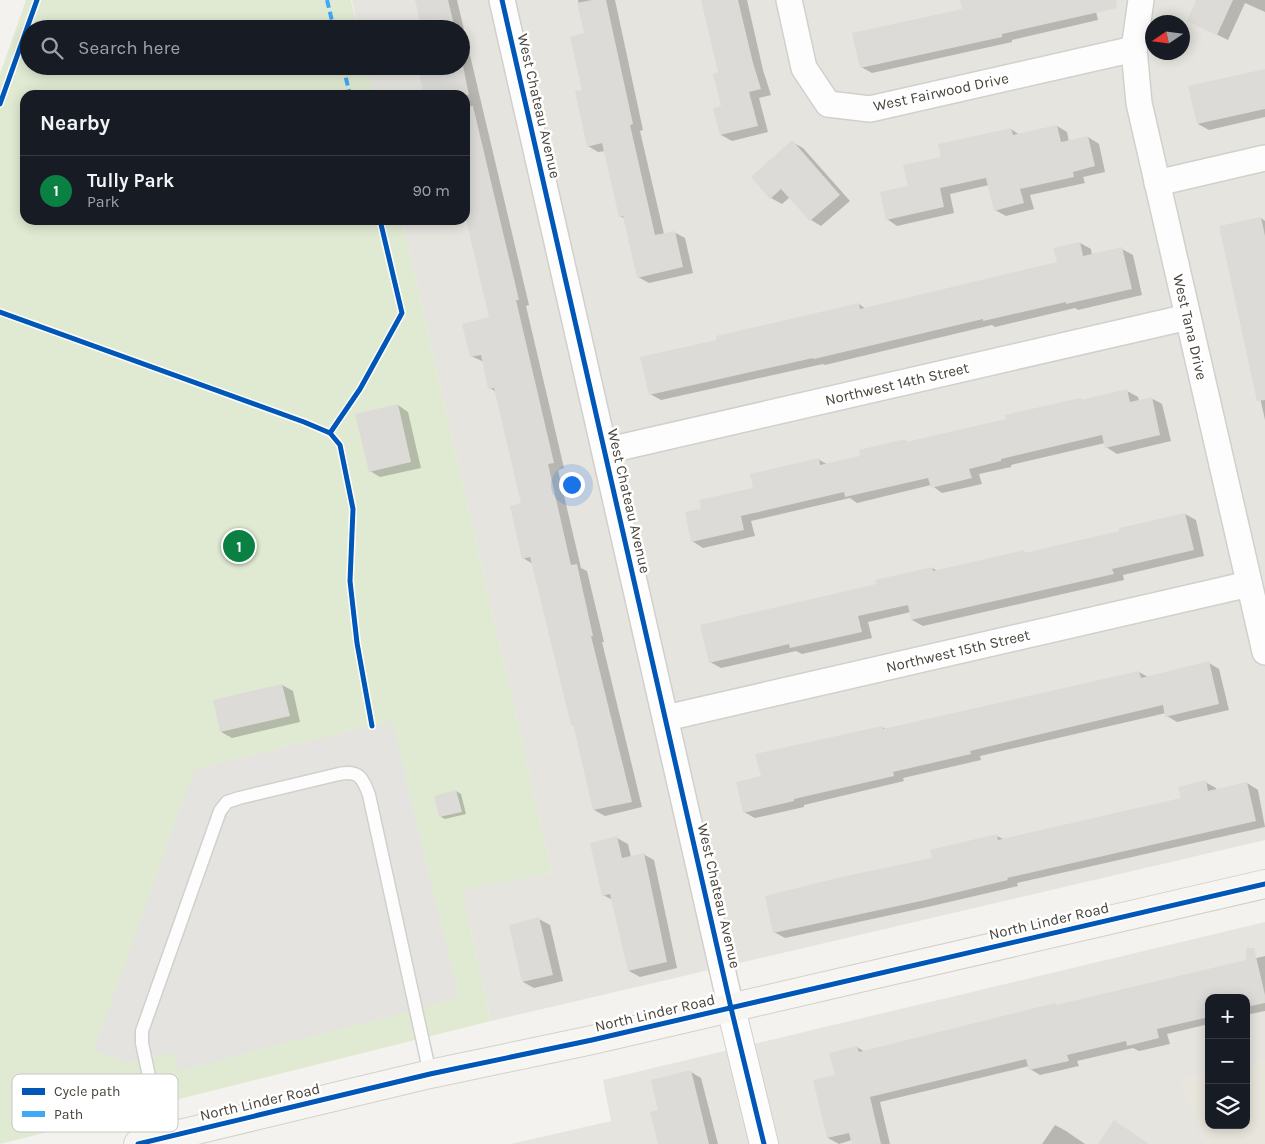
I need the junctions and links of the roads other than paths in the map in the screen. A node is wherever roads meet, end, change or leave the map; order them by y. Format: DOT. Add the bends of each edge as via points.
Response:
graph roads {
  1 [pos="502,0"];
  2 [pos="789,0"];
  3 [pos="1141,0"];
  4 [pos="1134,49"];
  5 [pos="1265,158"];
  6 [pos="1157,183"];
  7 [pos="1188,317"];
  8 [pos="605,451"];
  9 [pos="1250,584"];
  10 [pos="1265,652"];
  11 [pos="666,718"];
  12 [pos="1265,884"];
  13 [pos="731,1008"];
  14 [pos="147,1074"];
  15 [pos="430,1074"];
  16 [pos="157,1142"];
  17 [pos="764,1144"];
  1 -- 8 [label="street, West Chateau Avenue"];
  2 -- 4 [label="street, West Fairwood Drive" via="804,68 828,104 870,109"];
  3 -- 4 [label="street, West Tana Drive"];
  4 -- 6 [label="street, West Tana Drive" via="1139,103"];
  5 -- 6 [label="street"];
  6 -- 7 [label="street, West Tana Drive"];
  7 -- 8 [label="street, Northwest 14th Street"];
  7 -- 9 [label="street, West Tana Drive"];
  8 -- 11 [label="street, West Chateau Avenue"];
  9 -- 10 [label="street, West Tana Drive"];
  9 -- 11 [label="street, Northwest 15th Street"];
  11 -- 13 [label="street, West Chateau Avenue"];
  12 -- 13 [label="main road, North Linder Road"];
  13 -- 15 [label="main road, North Linder Road"];
  13 -- 17 [label="street"];
  14 -- 15 [label="lane" via="142,1031 220,811 227,802 239,798 350,772 364,781 366,788"];
  15 -- 16 [label="main road, North Linder Road"];
}
